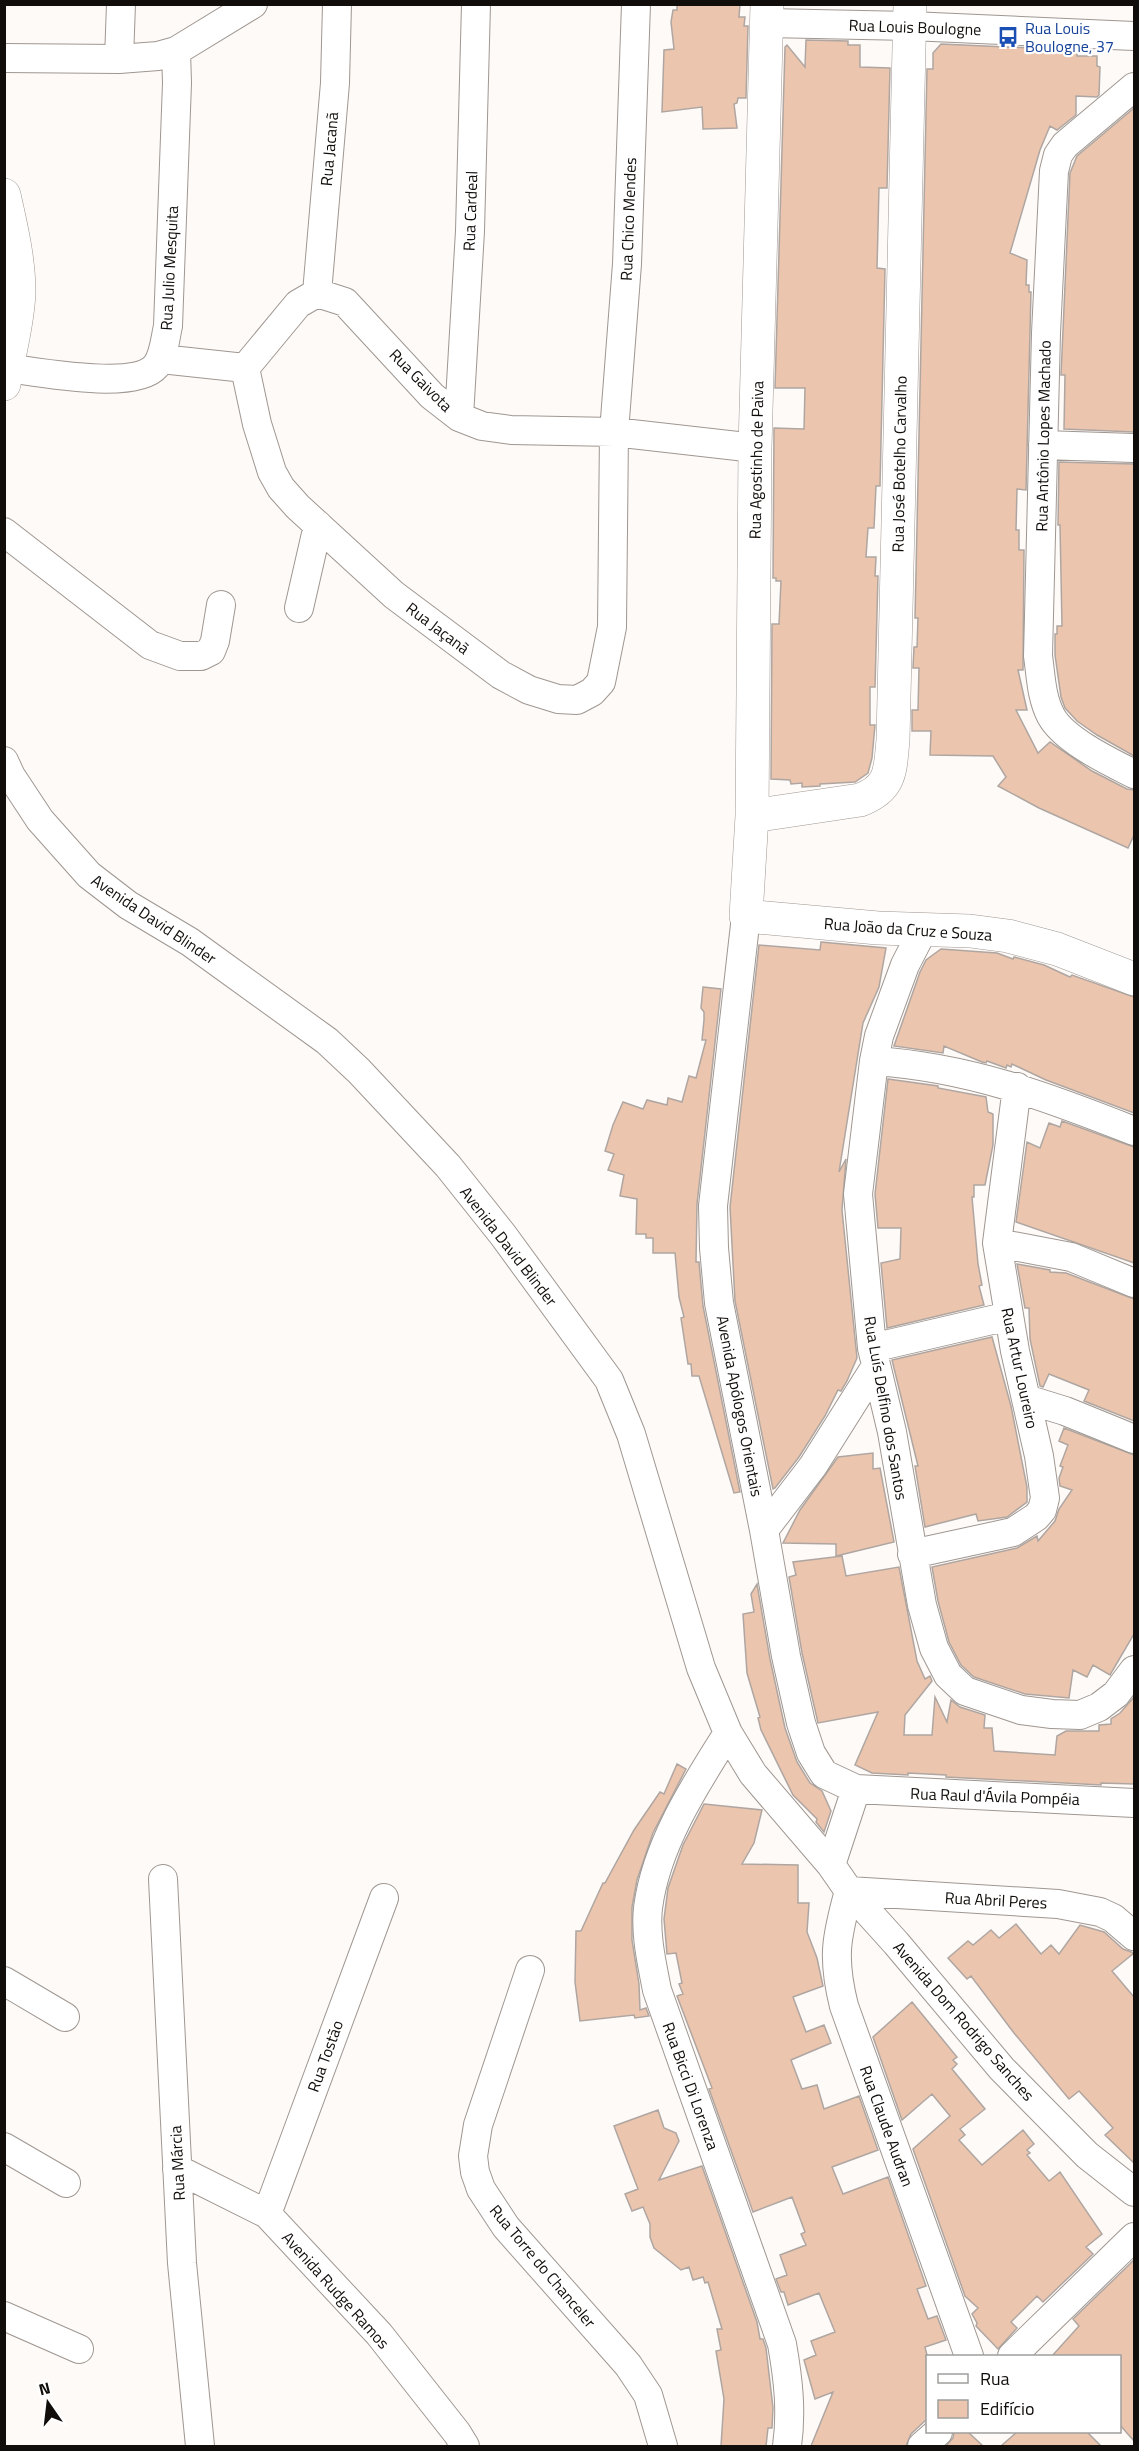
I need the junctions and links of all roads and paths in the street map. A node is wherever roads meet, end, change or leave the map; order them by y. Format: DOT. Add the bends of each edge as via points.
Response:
graph roads {
  1 [pos="121,4"];
  2 [pos="253,4"];
  3 [pos="337,4"];
  4 [pos="476,4"];
  5 [pos="636,4"];
  6 [pos="767,14"];
  7 [pos="910,15"];
  8 [pos="1134,36"];
  9 [pos="176,51"];
  10 [pos="4,58"];
  11 [pos="119,59"];
  12 [pos="1134,87"];
  13 [pos="4,195"];
  14 [pos="317,293"];
  15 [pos="161,359"];
  16 [pos="245,368"];
  17 [pos="6,376"];
  18 [pos="459,417"];
  19 [pos="624,433"];
  20 [pos="1043,445"];
  21 [pos="755,448"];
  22 [pos="1134,448"];
  23 [pos="318,525"];
  24 [pos="4,532"];
  25 [pos="221,605"];
  26 [pos="299,608"];
  27 [pos="4,761"];
  28 [pos="1134,774"];
  29 [pos="752,816"];
  30 [pos="746,916"];
  31 [pos="922,930"];
  32 [pos="1134,979"];
  33 [pos="874,1060"];
  34 [pos="1017,1087"];
  35 [pos="1134,1131"];
  36 [pos="997,1243"];
  37 [pos="1134,1283"];
  38 [pos="1009,1316"];
  39 [pos="874,1357"];
  40 [pos="1026,1399"];
  41 [pos="1134,1439"];
  42 [pos="764,1530"];
  43 [pos="912,1554"];
  44 [pos="1134,1670"];
  45 [pos="728,1733"];
  46 [pos="856,1789"];
  47 [pos="1134,1803"];
  48 [pos="831,1865"];
  49 [pos="163,1879"];
  50 [pos="849,1891"];
  51 [pos="384,1898"];
  52 [pos="1134,1936"];
  53 [pos="530,1970"];
  54 [pos="4,1981"];
  55 [pos="65,2017"];
  56 [pos="4,2147"];
  57 [pos="177,2169"];
  58 [pos="66,2182"];
  59 [pos="1134,2192"];
  60 [pos="267,2214"];
  61 [pos="1134,2237"];
  62 [pos="4,2316"];
  63 [pos="79,2349"];
  64 [pos="969,2355"];
  65 [pos="1013,2355"];
  66 [pos="937,2433"];
  67 [pos="200,2446"];
  68 [pos="465,2446"];
  69 [pos="663,2446"];
  70 [pos="787,2446"];
  71 [pos="922,2446"];
  1 -- 11 [label="street"];
  2 -- 9 [label="street"];
  3 -- 14 [label="street, Rua Jacanã" via="335,83"];
  4 -- 18 [label="street, Rua Cardeal" via="470,231"];
  5 -- 19 [label="street, Rua Chico Mendes"];
  6 -- 7 [label="street, Rua Louis Boulogne"];
  6 -- 21 [label="main road, Rua Agostinho de Paiva"];
  7 -- 8 [label="street, Rua Louis Boulogne"];
  7 -- 29 [label="main road, Rua José Botelho Carvalho" via="890,772 884,786 860,800"];
  9 -- 11 [label="street"];
  9 -- 15 [label="street, Rua Julio Mesquita" via="168,326"];
  10 -- 11 [label="street"];
  12 -- 20 [label="street, Rua Antônio Lopes Machado" via="1085,126 1058,155 1052,187"];
  13 -- 17 [label="main road" via="19,291"];
  14 -- 16 [label="street" via="298,304"];
  14 -- 18 [label="street, Rua Gaivota" via="345,302 432,396"];
  15 -- 16 [label="street"];
  15 -- 17 [label="street" via="148,373 114,379"];
  16 -- 23 [label="street, Rua Jaçanã" via="272,472 281,488"];
  18 -- 19 [label="street, Rua Gaivota" via="482,426 510,430"];
  19 -- 21 [label="street, Rua Gaivota"];
  19 -- 23 [label="street, Rua Jaçanã" via="612,627 601,682 577,700 529,690 501,675 394,595"];
  20 -- 22 [label="street"];
  20 -- 28 [label="street, Rua Antônio Lopes Machado" via="1038,656 1043,693 1052,718 1061,728"];
  21 -- 29 [label="main road, Rua Agostinho de Paiva"];
  23 -- 26 [label="street"];
  24 -- 25 [label="street" via="150,645 180,656 201,657 210,651"];
  27 -- 45 [label="street, Avenida David Blinder" via="40,820 88,875 128,905 190,942 327,1041 448,1167 503,1234 609,1380 631,1434 701,1668"];
  29 -- 30 [label="main road, Rua Agostinho de Paiva"];
  30 -- 31 [label="main road, Rua João da Cruz e Souza"];
  30 -- 42 [label="street, Avenida Apólogos Orientais" via="718,1149 714,1248 719,1303"];
  31 -- 32 [label="main road, Rua João da Cruz e Souza" via="1008,936 1057,949"];
  31 -- 33 [label="street, Rua Luís Delfino dos Santos" via="905,965"];
  33 -- 34 [label="street" via="950,1070"];
  33 -- 39 [label="street, Rua Luís Delfino dos Santos" via="858,1194"];
  34 -- 35 [label="street"];
  34 -- 36 [label="street, Rua Artur Loureiro"];
  36 -- 37 [label="street" via="1071,1257"];
  36 -- 38 [label="street, Rua Artur Loureiro"];
  38 -- 39 [label="street"];
  38 -- 40 [label="street, Rua Artur Loureiro"];
  39 -- 42 [label="street" via="813,1466"];
  39 -- 43 [label="street, Rua Luís Delfino dos Santos" via="892,1432"];
  40 -- 41 [label="street"];
  40 -- 43 [label="street, Rua Artur Loureiro" via="1045,1498 1041,1510 1013,1532"];
  42 -- 46 [label="street, Avenida Apólogos Orientais" via="786,1656 811,1754 824,1774"];
  43 -- 44 [label="street, Rua Luís Delfino dos Santos" via="934,1648 948,1675 965,1691 1022,1710 1080,1715 1116,1694"];
  45 -- 48 [label="street, Avenida David Blinder" via="753,1774"];
  45 -- 70 [label="street, Rua Bicci Di Lorenza" via="681,1814 659,1863 648,1908 648,1930 657,1990 782,2344 790,2385"];
  46 -- 47 [label="street, Rua Raul d'Ávila Pompéia"];
  46 -- 48 [label="street"];
  48 -- 50 [label="street, Avenida Dom Rodrigo Sanches"];
  49 -- 57 [label="street, Rua Márcia"];
  50 -- 52 [label="street, Rua Abril Peres" via="1083,1907 1113,1918"];
  50 -- 59 [label="street, Avenida Dom Rodrigo Sanches" via="1002,2069 1087,2155"];
  50 -- 64 [label="street, Rua Claude Audran" via="837,1932 837,1980"];
  51 -- 60 [label="street, Rua Tostão"];
  53 -- 69 [label="street, Rua Torre do Chanceler" via="478,2125 473,2156 475,2172 481,2189 506,2226 628,2365 648,2395"];
  54 -- 55 [label="street"];
  56 -- 58 [label="street"];
  57 -- 60 [label="street, Avenida Rudge Ramos"];
  57 -- 67 [label="street, Rua Márcia"];
  60 -- 68 [label="street, Avenida Rudge Ramos" via="379,2334"];
  61 -- 65 [label="street"];
  62 -- 63 [label="street"];
  66 -- 71 [label="street"];
}
